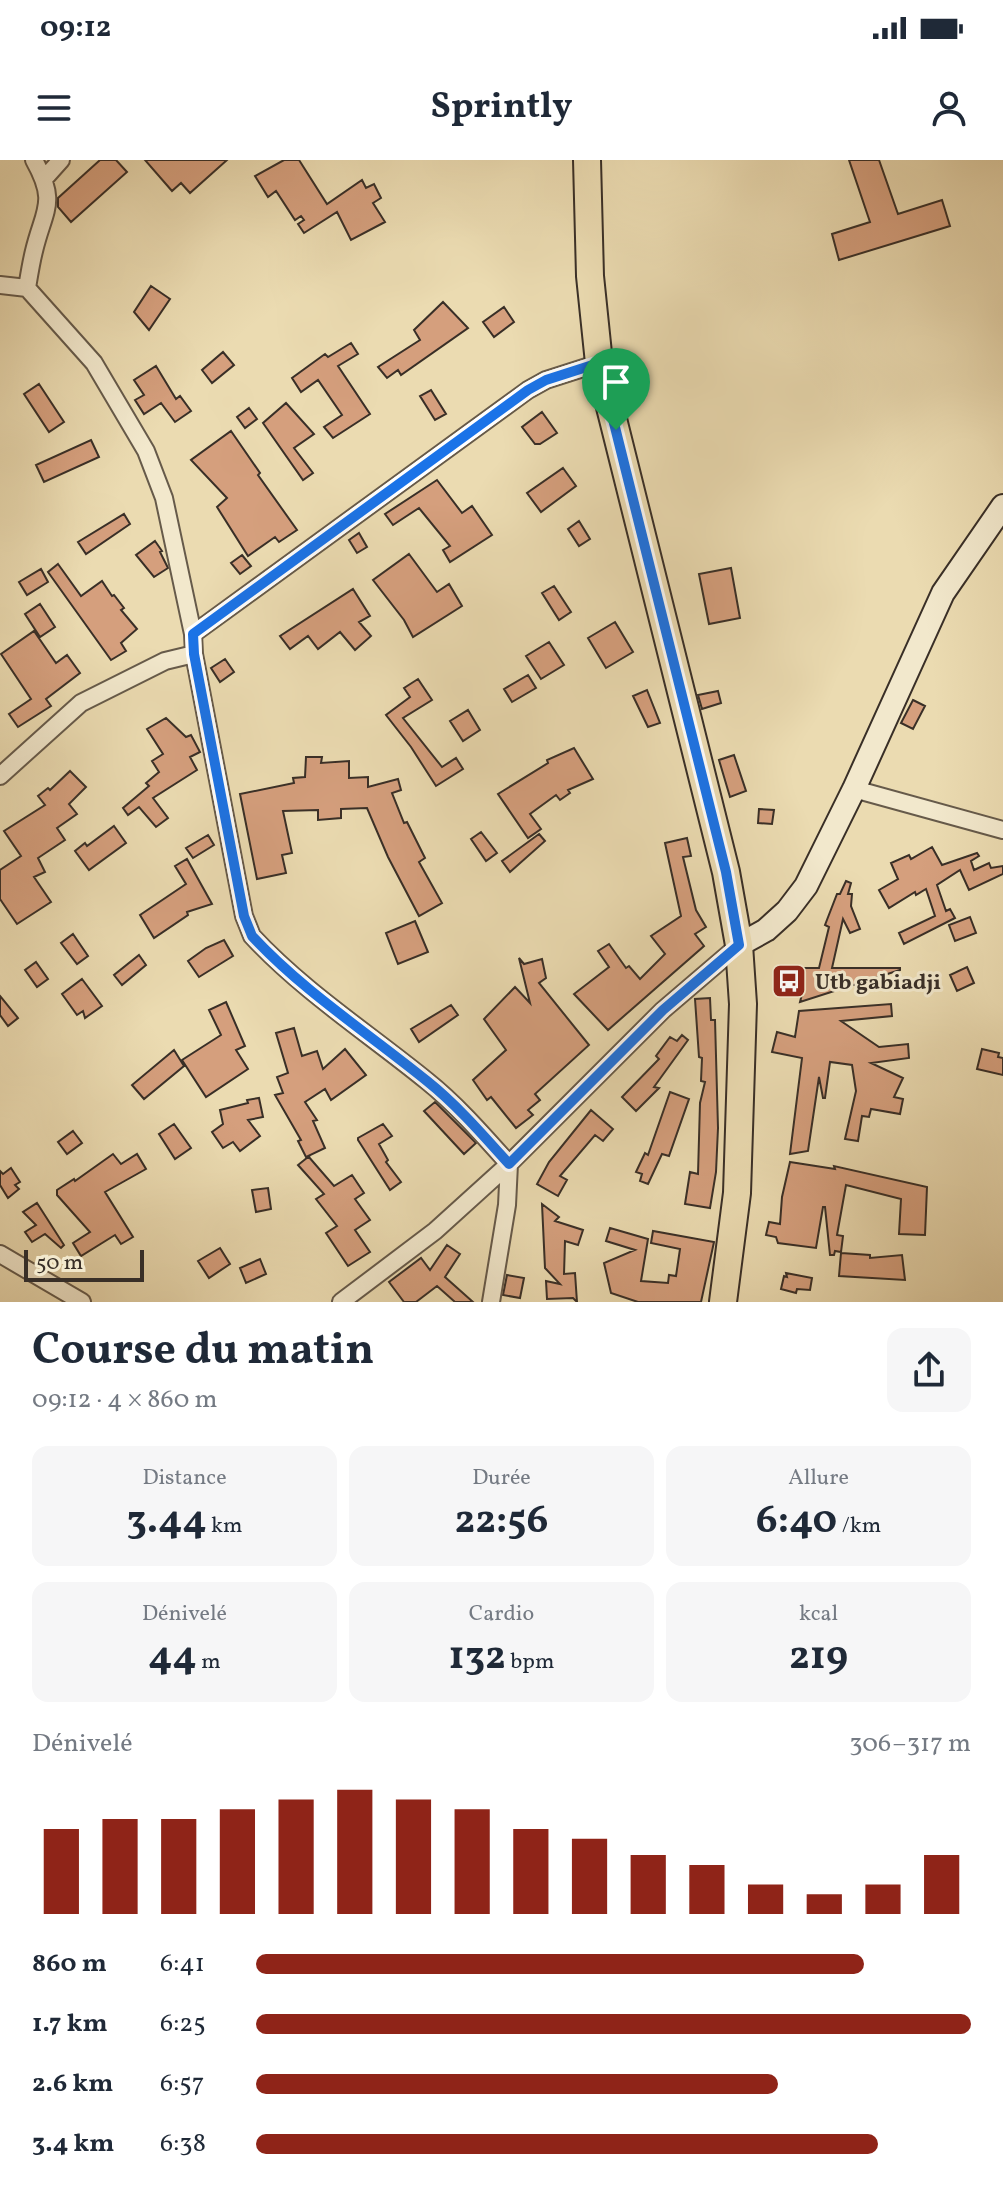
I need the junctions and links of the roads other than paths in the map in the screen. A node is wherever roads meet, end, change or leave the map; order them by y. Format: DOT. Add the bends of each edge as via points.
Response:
graph roads {
  1 [pos="34,160"];
  2 [pos="61,160"];
  3 [pos="587,160"];
  4 [pos="44,179"];
  5 [pos="0,285"];
  6 [pos="27,288"];
  7 [pos="599,363"];
  8 [pos="1003,506"];
  9 [pos="193,634"];
  10 [pos="194,654"];
  11 [pos="0,776"];
  12 [pos="854,789"];
  13 [pos="1003,830"];
  14 [pos="739,945"];
  15 [pos="509,1164"];
  16 [pos="0,1254"];
  17 [pos="82,1302"];
  18 [pos="341,1302"];
  19 [pos="491,1302"];
  20 [pos="723,1302"];
  1 -- 4 [label="street"];
  2 -- 4 [label="street"];
  3 -- 7 [label="main road"];
  4 -- 6 [label="street" via="48,206"];
  5 -- 6 [label="street"];
  6 -- 9 [label="street" via="94,363 146,451 164,498"];
  7 -- 9 [label="street" via="528,390"];
  7 -- 14 [label="main road" via="726,872"];
  8 -- 12 [label="street" via="943,593"];
  9 -- 10 [label="street"];
  10 -- 11 [label="street" via="165,661 81,703"];
  10 -- 15 [label="street" via="252,936 360,1031 428,1081"];
  12 -- 13 [label="street"];
  12 -- 14 [label="street" via="806,886 766,930"];
  14 -- 15 [label="street" via="663,1010"];
  14 -- 20 [label="main road" via="743,1004 737,1193"];
  15 -- 18 [label="street" via="435,1231"];
  15 -- 19 [label="street"];
  16 -- 17 [label="street"];
}
